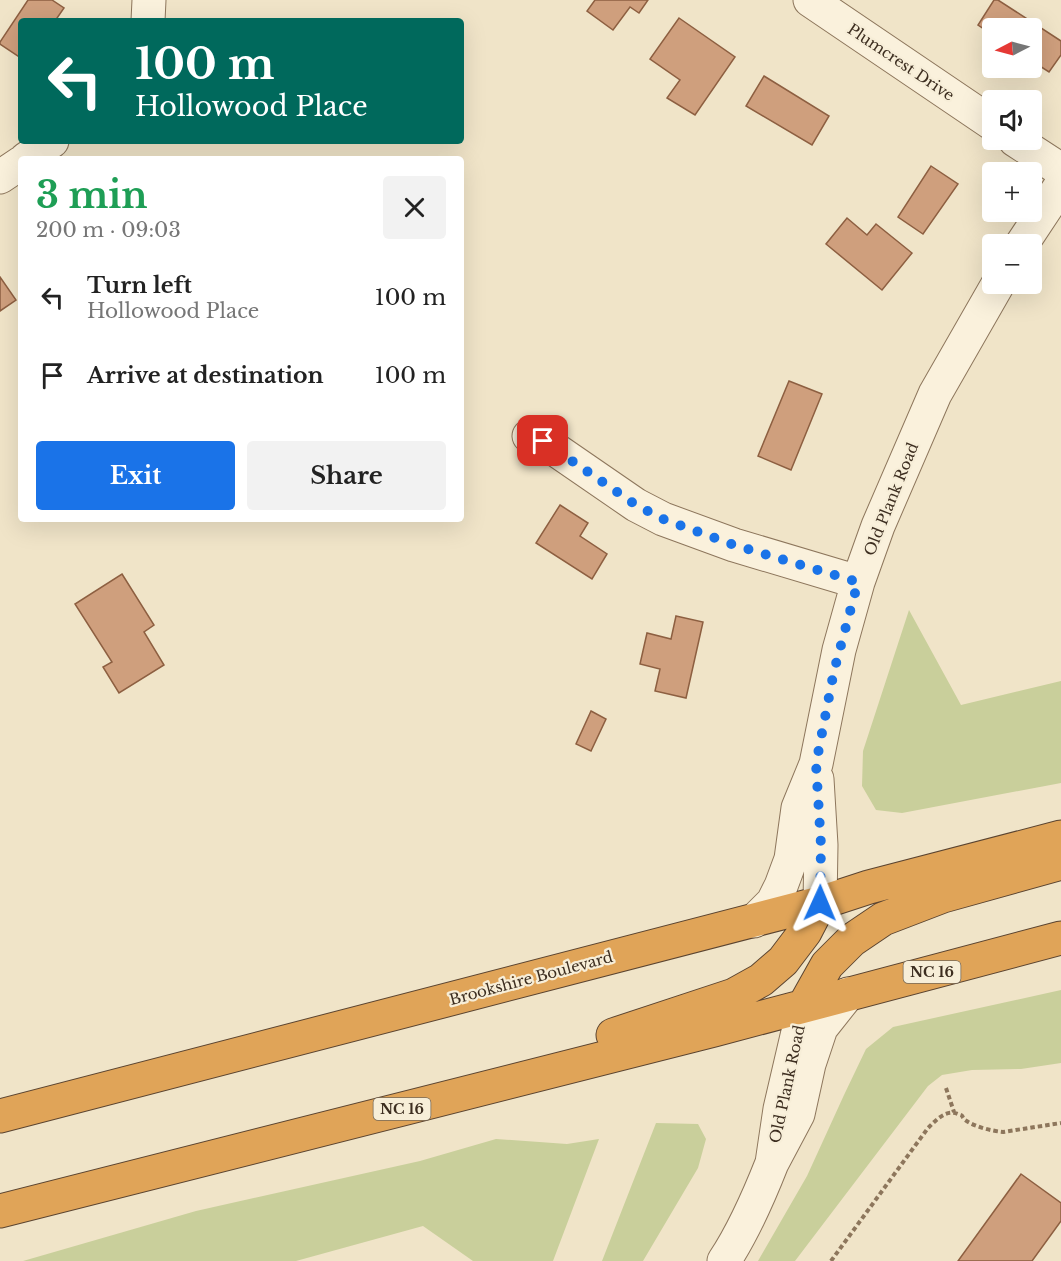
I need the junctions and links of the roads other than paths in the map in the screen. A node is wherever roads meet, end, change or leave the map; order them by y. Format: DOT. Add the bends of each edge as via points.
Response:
graph roads {
  1 [pos="149,0"];
  2 [pos="810,0"];
  3 [pos="148,18"];
  4 [pos="982,117"];
  5 [pos="47,144"];
  6 [pos="1030,150"];
  7 [pos="30,156"];
  8 [pos="18,165"];
  9 [pos="1061,170"];
  10 [pos="0,177"];
  11 [pos="1061,185"];
  12 [pos="1029,234"];
  13 [pos="992,294"];
  14 [pos="529,436"];
  15 [pos="858,582"];
  16 [pos="816,764"];
  17 [pos="1061,837"];
  18 [pos="1061,863"];
  19 [pos="820,903"];
  20 [pos="754,921"];
  21 [pos="1061,938"];
  22 [pos="848,994"];
  23 [pos="804,1006"];
  24 [pos="165,1073"];
  25 [pos="432,1101"];
  26 [pos="0,1116"];
  27 [pos="0,1138"];
  28 [pos="772,1162"];
  29 [pos="0,1211"];
  30 [pos="724,1261"];
  1 -- 3 [label="street"];
  2 -- 4 [label="street, Plumcrest Drive"];
  5 -- 7 [label="street"];
  6 -- 9 [label="street"];
  8 -- 10 [label="street"];
  11 -- 12 [label="street"];
  13 -- 15 [label="street, Old Plank Road" via="935,394"];
  14 -- 15 [label="street" via="543,441 663,519"];
  15 -- 16 [label="street, Old Plank Road"];
  16 -- 19 [label="street, Old Plank Road"];
  16 -- 20 [label="street, Old Plank Road" via="798,808 791,859 781,886 773,902"];
  17 -- 19 [label="highway, Brookshire Boulevard"];
  18 -- 23 [label="highway" via="943,896 883,919 852,940 827,965"];
  19 -- 20 [label="highway, Brookshire Boulevard"];
  19 -- 25 [label="highway" via="783,961 734,996 482,1073"];
  20 -- 24 [label="highway, Brookshire Boulevard"];
  21 -- 22 [label="highway, NC 16"];
  22 -- 23 [label="highway, NC 16"];
  22 -- 28 [label="street, Old Plank Road" via="821,1028 798,1114"];
  23 -- 25 [label="highway, NC 16"];
  23 -- 28 [label="street, Old Plank Road"];
  24 -- 26 [label="highway, Brookshire Boulevard"];
  24 -- 27 [label="highway" via="127,1102"];
  25 -- 29 [label="highway, NC 16"];
  28 -- 30 [label="street, Old Plank Road"];
}
